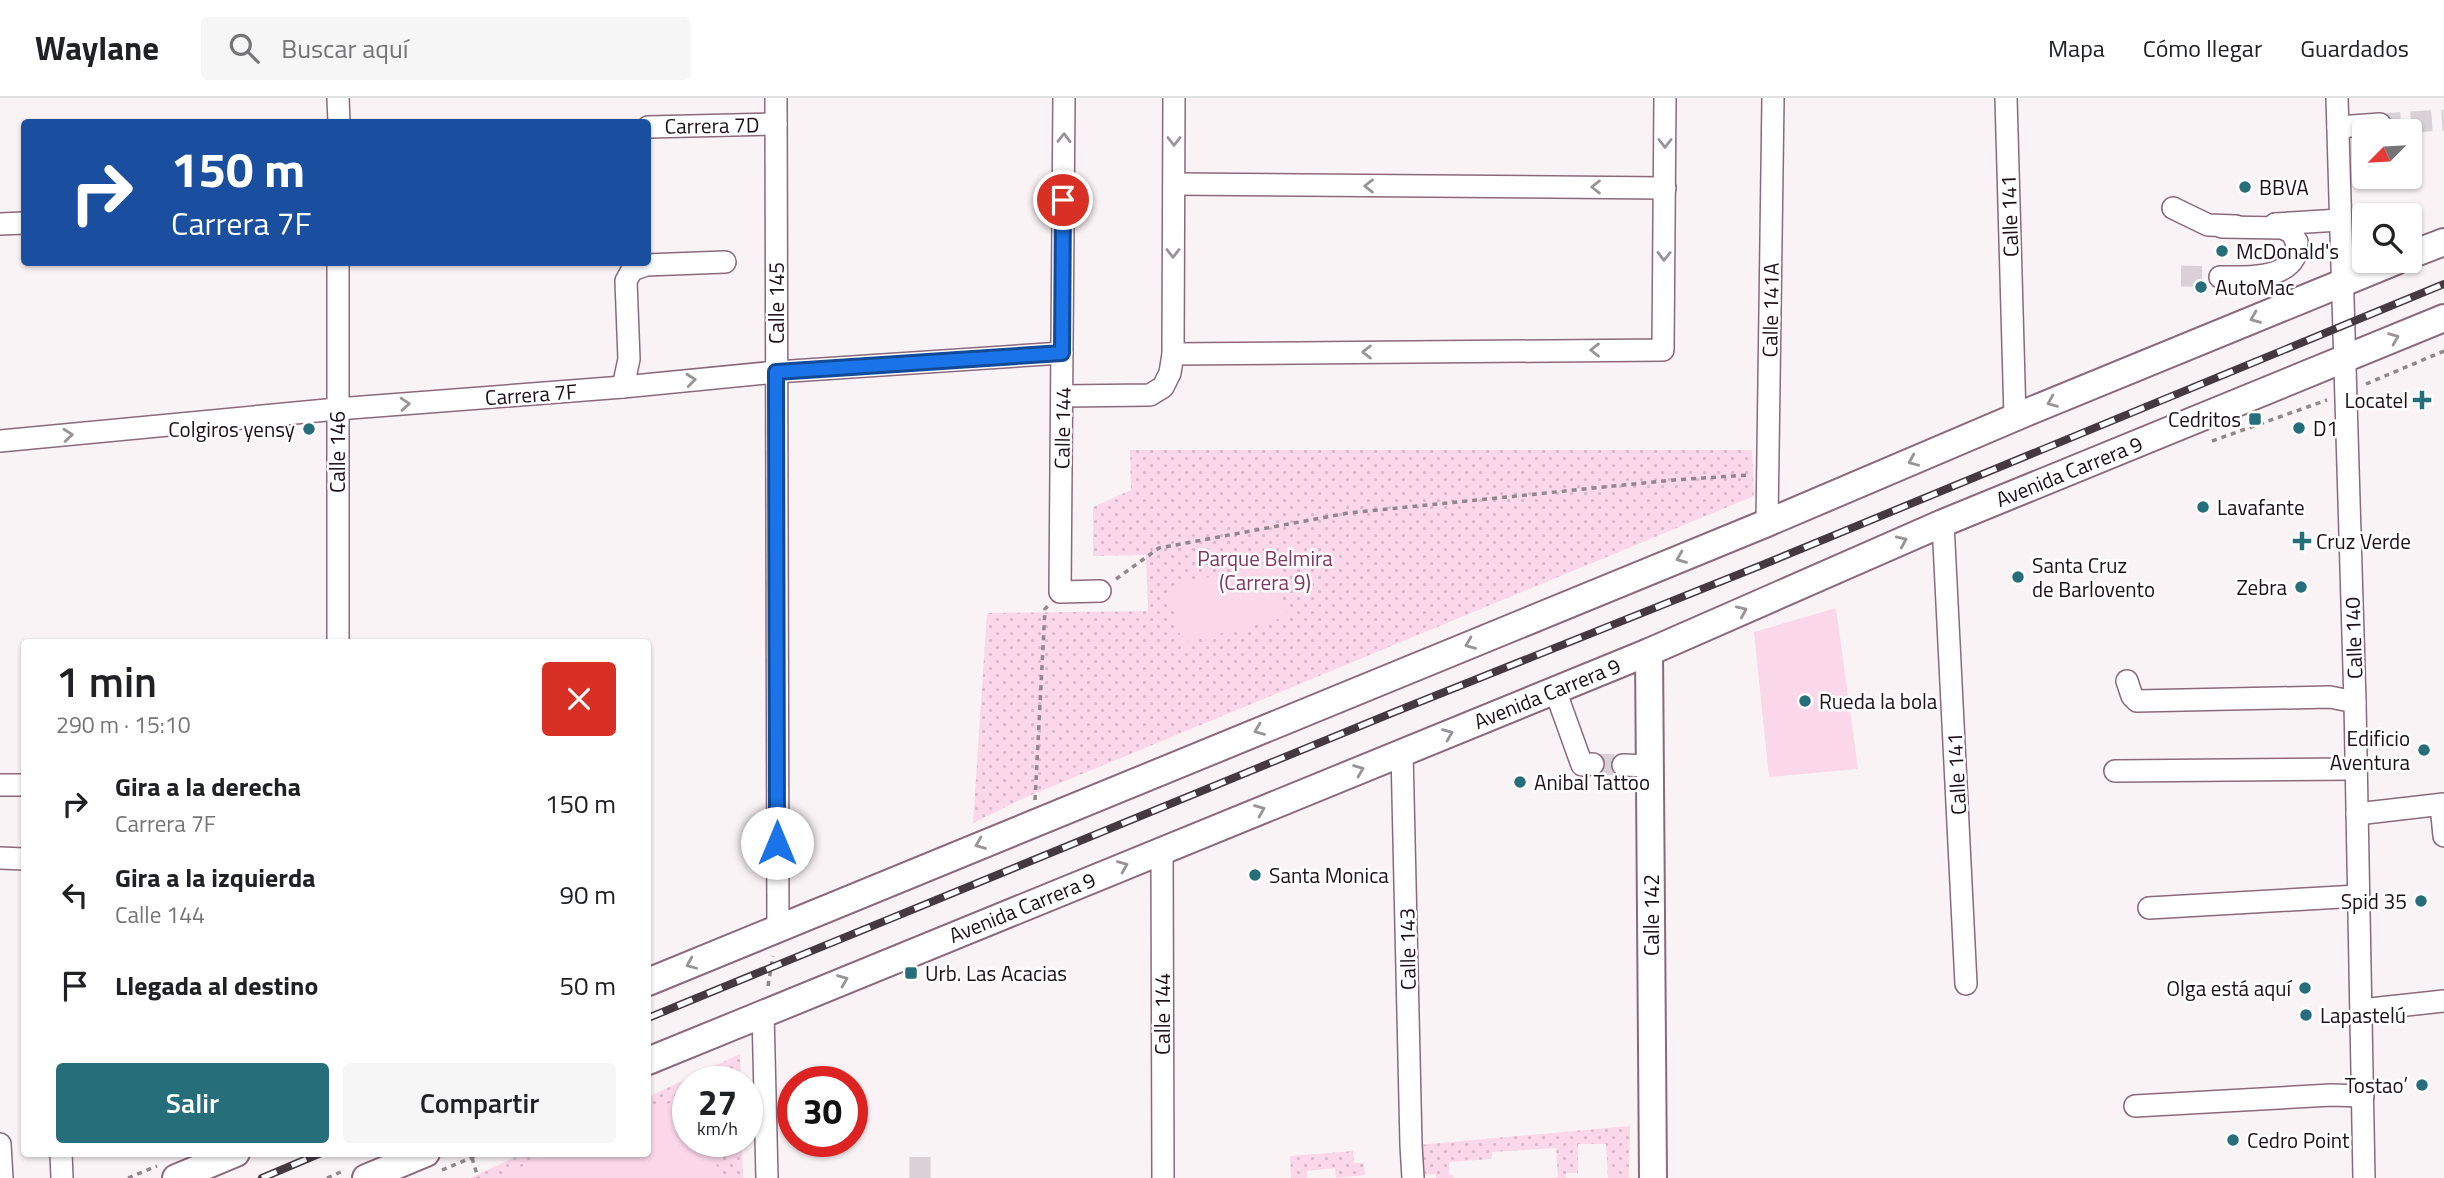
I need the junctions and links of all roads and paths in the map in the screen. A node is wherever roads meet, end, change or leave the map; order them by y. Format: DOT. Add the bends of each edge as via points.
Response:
graph roads {
  1 [pos="338,98"];
  2 [pos="776,98"];
  3 [pos="1065,98"];
  4 [pos="1174,98"];
  5 [pos="1665,98"];
  6 [pos="1773,98"];
  7 [pos="2006,98"];
  8 [pos="2337,98"];
  9 [pos="338,119"];
  10 [pos="776,124"];
  11 [pos="2352,126"];
  12 [pos="651,127"];
  13 [pos="2338,127"];
  14 [pos="1174,184"];
  15 [pos="1665,188"];
  16 [pos="2173,208"];
  17 [pos="2340,220"];
  18 [pos="21,223"];
  19 [pos="0,224"];
  20 [pos="2222,227"];
  21 [pos="2444,242"];
  22 [pos="2422,250"];
  23 [pos="725,262"];
  24 [pos="651,265"];
  25 [pos="338,266"];
  26 [pos="643,266"];
  27 [pos="2365,273"];
  28 [pos="2220,277"];
  29 [pos="2341,282"];
  30 [pos="2444,318"];
  31 [pos="1062,353"];
  32 [pos="1173,354"];
  33 [pos="2344,358"];
  34 [pos="776,372"];
  35 [pos="623,387"];
  36 [pos="1063,396"];
  37 [pos="337,409"];
  38 [pos="2015,417"];
  39 [pos="0,441"];
  40 [pos="1768,473"];
  41 [pos="1767,523"];
  42 [pos="1943,523"];
  43 [pos="1100,591"];
  44 [pos="1060,592"];
  45 [pos="338,639"];
  46 [pos="1649,652"];
  47 [pos="2127,681"];
  48 [pos="1555,690"];
  49 [pos="2355,702"];
  50 [pos="1402,752"];
  51 [pos="1593,764"];
  52 [pos="1623,765"];
  53 [pos="1650,766"];
  54 [pos="2356,769"];
  55 [pos="2115,771"];
  56 [pos="0,785"];
  57 [pos="21,785"];
  58 [pos="2442,804"];
  59 [pos="2357,814"];
  60 [pos="1033,823"];
  61 [pos="2444,836"];
  62 [pos="1162,850"];
  63 [pos="0,858"];
  64 [pos="21,859"];
  65 [pos="2358,896"];
  66 [pos="2150,908"];
  67 [pos="778,928"];
  68 [pos="651,981"];
  69 [pos="1966,984"];
  70 [pos="2444,1000"];
  71 [pos="2361,1010"];
  72 [pos="763,1013"];
  73 [pos="651,1060"];
  74 [pos="2363,1096"];
  75 [pos="2135,1106"];
  76 [pos="0,1144"];
  77 [pos="61,1157"];
  78 [pos="226,1157"];
  79 [pos="472,1158"];
  80 [pos="431,1163"];
  81 [pos="2,1178"];
  82 [pos="62,1178"];
  83 [pos="176,1178"];
  84 [pos="366,1178"];
  85 [pos="478,1178"];
  86 [pos="767,1178"];
  87 [pos="1163,1178"];
  88 [pos="1413,1178"];
  89 [pos="1653,1178"];
  90 [pos="2364,1178"];
  1 -- 9 [label="street"];
  2 -- 10 [label="street, Calle 145"];
  31 -- 3 [label="street, Calle 144, one-way"];
  4 -- 14 [label="street, one-way"];
  5 -- 15 [label="street, one-way"];
  6 -- 40 [label="street, Calle 141A"];
  7 -- 38 [label="street, Calle 141"];
  8 -- 13 [label="street, Calle 140"];
  10 -- 12 [label="street, Carrera 7D"];
  10 -- 34 [label="street, Calle 145"];
  11 -- 13 [label="street"];
  13 -- 17 [label="street, Calle 140"];
  15 -- 14 [label="street, one-way"];
  14 -- 32 [label="street, one-way"];
  15 -- 32 [label="street, one-way" via="1663,350"];
  16 -- 20 [label="street"];
  17 -- 20 [label="street"];
  17 -- 29 [label="street, Calle 140"];
  18 -- 19 [label="street"];
  20 -- 28 [label="street" via="2282,229 2291,232 2297,242 2295,257 2285,268 2255,277"];
  21 -- 22 [label="main road"];
  23 -- 24 [label="street"];
  25 -- 37 [label="street, Calle 146"];
  26 -- 35 [label="street" via="632,270 626,281 629,359"];
  27 -- 29 [label="main road"];
  29 -- 33 [label="street, Calle 140"];
  29 -- 38 [label="main road, one-way"];
  33 -- 30 [label="main road, Avenida Carrera 9, one-way"];
  31 -- 34 [label="street, Carrera 7F"];
  31 -- 36 [label="street, Calle 144"];
  32 -- 36 [label="street" via="1163,387 1150,395"];
  33 -- 42 [label="main road, Avenida Carrera 9"];
  33 -- 49 [label="street, Calle 140"];
  35 -- 34 [label="street, Carrera 7F, one-way"];
  34 -- 67 [label="street, Calle 145"];
  37 -- 35 [label="street, Carrera 7F, one-way"];
  36 -- 44 [label="street, Calle 144"];
  39 -- 37 [label="street, Carrera 7F, one-way"];
  37 -- 45 [label="street, Calle 146"];
  38 -- 41 [label="main road, one-way"];
  40 -- 41 [label="street, Calle 141A"];
  40 -- 43 [label="path" via="1348,513 1159,548"];
  41 -- 60 [label="main road, one-way"];
  46 -- 42 [label="main road, Avenida Carrera 9, one-way"];
  42 -- 69 [label="street, Calle 141"];
  43 -- 44 [label="street"];
  44 -- 60 [label="path" via="1045,609"];
  46 -- 48 [label="main road, Avenida Carrera 9"];
  46 -- 53 [label="main road, Calle 142"];
  47 -- 49 [label="street" via="2137,701 2330,697"];
  50 -- 48 [label="main road, Avenida Carrera 9, one-way"];
  48 -- 51 [label="street" via="1582,765"];
  49 -- 54 [label="street, Calle 140"];
  62 -- 50 [label="main road, Avenida Carrera 9, one-way"];
  50 -- 88 [label="street, Calle 143"];
  52 -- 53 [label="street"];
  53 -- 89 [label="main road, Calle 142"];
  54 -- 55 [label="street"];
  54 -- 59 [label="street, Calle 140"];
  56 -- 57 [label="street"];
  58 -- 59 [label="street"];
  58 -- 61 [label="street"];
  59 -- 65 [label="street, Calle 140"];
  60 -- 67 [label="main road, one-way"];
  72 -- 62 [label="main road, Avenida Carrera 9, one-way"];
  62 -- 87 [label="street, Calle 144"];
  63 -- 64 [label="street"];
  65 -- 66 [label="street"];
  65 -- 71 [label="street, Calle 140"];
  67 -- 68 [label="main road, one-way"];
  67 -- 72 [label="path"];
  70 -- 71 [label="street"];
  71 -- 74 [label="street, Calle 140"];
  72 -- 73 [label="main road, Avenida Carrera 9"];
  72 -- 86 [label="street"];
  74 -- 75 [label="street"];
  74 -- 90 [label="street, Calle 140"];
  76 -- 81 [label="street"];
  77 -- 82 [label="street"];
  78 -- 83 [label="main road"];
  79 -- 80 [label="path"];
  79 -- 85 [label="path"];
  80 -- 84 [label="main road"];
}
